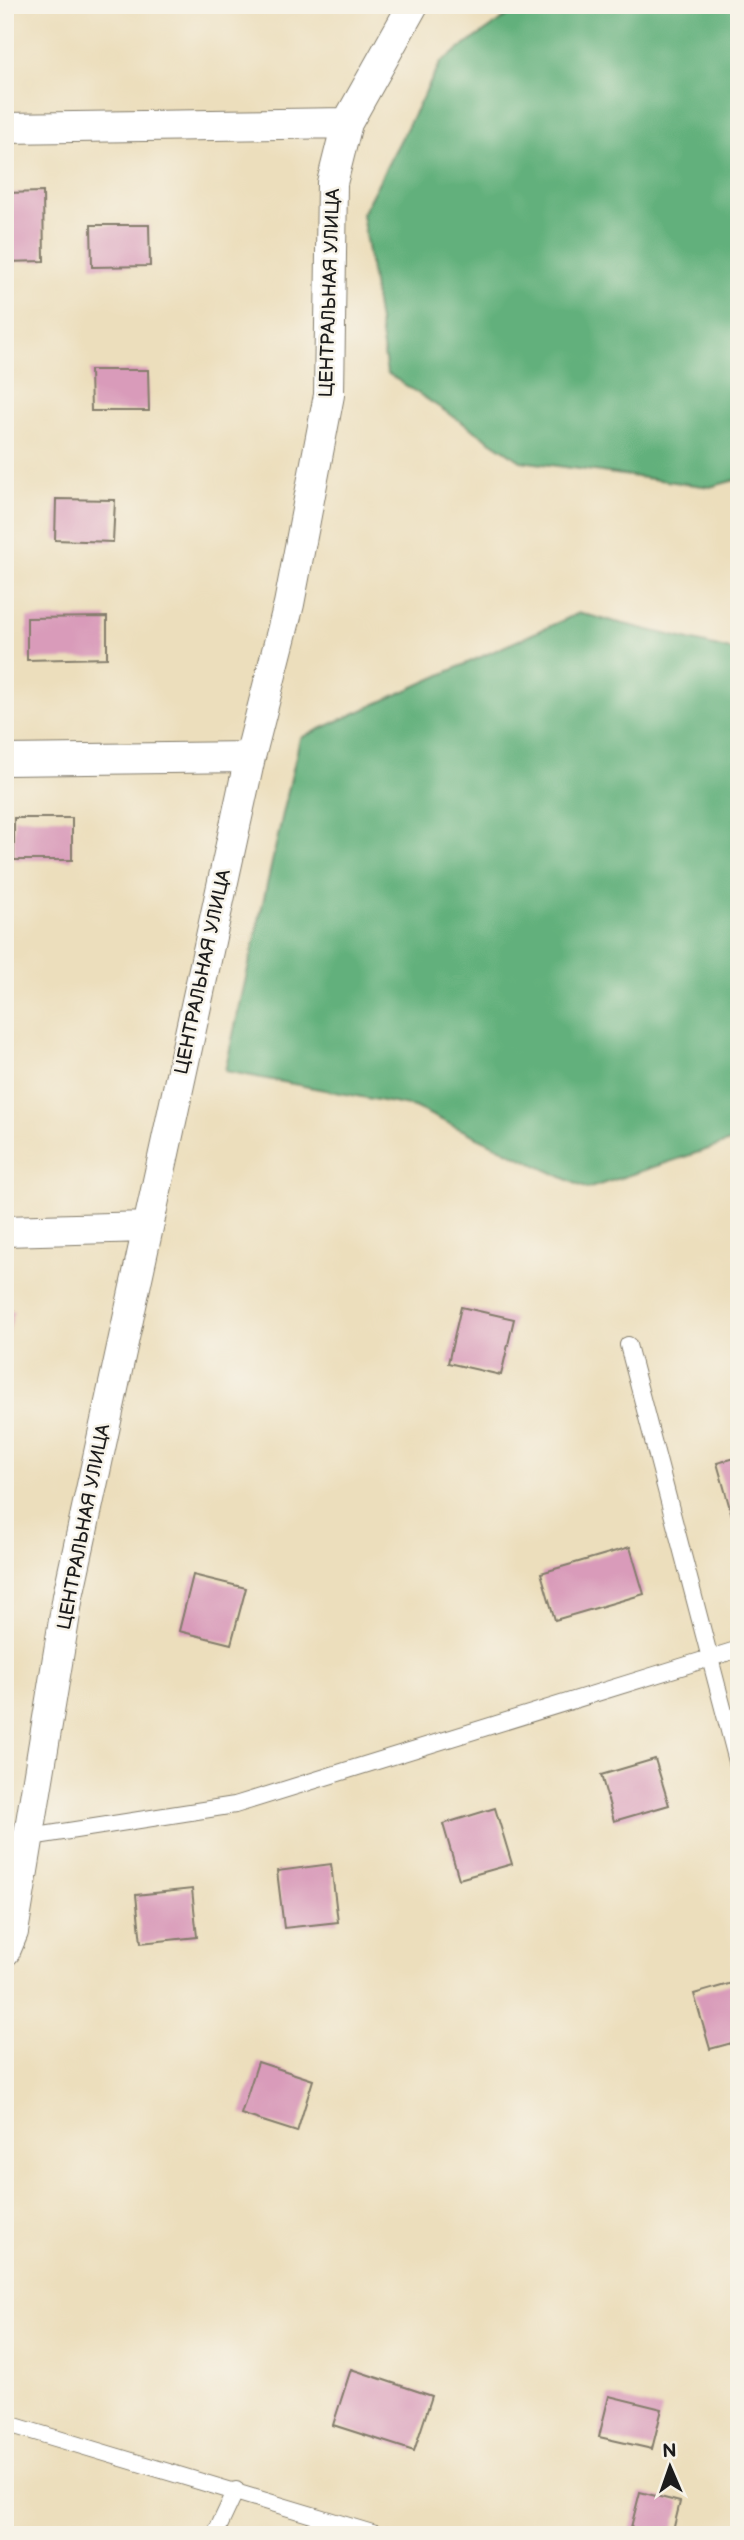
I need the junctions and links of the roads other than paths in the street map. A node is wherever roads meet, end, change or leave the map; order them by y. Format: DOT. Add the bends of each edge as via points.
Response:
graph roads {
  1 [pos="413,5"];
  2 [pos="347,123"];
  3 [pos="5,128"];
  4 [pos="250,757"];
  5 [pos="5,760"];
  6 [pos="146,1227"];
  7 [pos="5,1231"];
  8 [pos="628,1345"];
  9 [pos="739,1648"];
  10 [pos="710,1657"];
  11 [pos="739,1769"];
  12 [pos="16,1840"];
  13 [pos="5,1951"];
  14 [pos="5,2423"];
  15 [pos="236,2490"];
  16 [pos="215,2535"];
  17 [pos="379,2535"];
  1 -- 2 [label="street, ЦЕНТРАЛЬНАЯ УЛИЦА"];
  2 -- 3 [label="street"];
  2 -- 4 [label="street, ЦЕНТРАЛЬНАЯ УЛИЦА" via="332,183 329,395 289,604"];
  4 -- 5 [label="street"];
  4 -- 6 [label="street, ЦЕНТРАЛЬНАЯ УЛИЦА"];
  6 -- 7 [label="street"];
  6 -- 12 [label="street, ЦЕНТРАЛЬНАЯ УЛИЦА"];
  8 -- 10 [label="lane"];
  9 -- 10 [label="lane"];
  10 -- 11 [label="lane"];
  10 -- 12 [label="lane" via="235,1805"];
  12 -- 13 [label="street, ЦЕНТРАЛЬНАЯ УЛИЦА" via="13,1932"];
  14 -- 15 [label="lane"];
  15 -- 16 [label="lane"];
  15 -- 17 [label="lane"];
}
